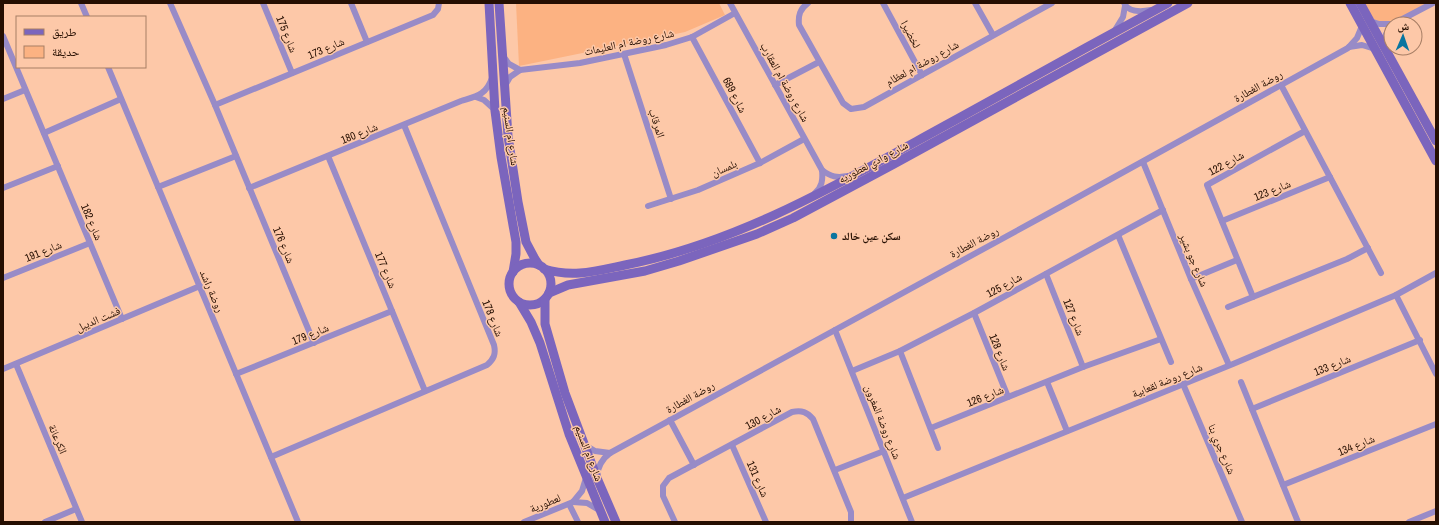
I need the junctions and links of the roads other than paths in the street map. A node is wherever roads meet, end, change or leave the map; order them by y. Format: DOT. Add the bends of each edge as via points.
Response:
graph roads {
  1 [pos="81,3"];
  2 [pos="170,3"];
  3 [pos="263,3"];
  4 [pos="351,3"];
  5 [pos="440,3"];
  6 [pos="488,3"];
  7 [pos="499,3"];
  8 [pos="730,3"];
  9 [pos="808,3"];
  10 [pos="883,3"];
  11 [pos="975,3"];
  12 [pos="1052,3"];
  13 [pos="1168,3"];
  14 [pos="1188,3"];
  15 [pos="1350,3"];
  16 [pos="1360,3"];
  17 [pos="1433,3"];
  18 [pos="1125,5"];
  19 [pos="1158,9"];
  20 [pos="735,13"];
  21 [pos="87,16"];
  22 [pos="1409,16"];
  23 [pos="1366,23"];
  24 [pos="1383,24"];
  25 [pos="1112,34"];
  26 [pos="992,35"];
  27 [pos="3,36"];
  28 [pos="692,37"];
  29 [pos="1383,41"];
  30 [pos="367,42"];
  31 [pos="1348,48"];
  32 [pos="1380,48"];
  33 [pos="502,53"];
  34 [pos="624,54"];
  35 [pos="819,62"];
  36 [pos="16,68"];
  37 [pos="16,68"];
  38 [pos="108,68"];
  39 [pos="520,70"];
  40 [pos="292,73"];
  41 [pos="922,75"];
  42 [pos="492,76"];
  43 [pos="775,85"];
  44 [pos="1281,85"];
  45 [pos="504,88"];
  46 [pos="25,90"];
  47 [pos="476,97"];
  48 [pos="3,99"];
  49 [pos="121,99"];
  50 [pos="215,105"];
  51 [pos="495,111"];
  52 [pos="404,125"];
  53 [pos="1305,131"];
  54 [pos="44,133"];
  55 [pos="804,139"];
  56 [pos="1436,141"];
  57 [pos="236,156"];
  58 [pos="328,156"];
  59 [pos="1436,161"];
  60 [pos="1143,162"];
  61 [pos="760,163"];
  62 [pos="58,166"];
  63 [pos="822,170"];
  64 [pos="854,175"];
  65 [pos="1330,177"];
  66 [pos="158,187"];
  67 [pos="3,188"];
  68 [pos="249,188"];
  69 [pos="810,198"];
  70 [pos="671,199"];
  71 [pos="648,206"];
  72 [pos="1162,210"];
  73 [pos="1222,221"];
  74 [pos="1118,235"];
  75 [pos="90,243"];
  76 [pos="1368,248"];
  77 [pos="1237,260"];
  78 [pos="542,267"];
  79 [pos="514,272"];
  80 [pos="1381,273"];
  81 [pos="1436,273"];
  82 [pos="1046,274"];
  83 [pos="3,278"];
  84 [pos="1191,279"];
  85 [pos="200,286"];
  86 [pos="1396,295"];
  87 [pos="547,296"];
  88 [pos="1253,297"];
  89 [pos="519,302"];
  90 [pos="1228,307"];
  91 [pos="392,310"];
  92 [pos="974,313"];
  93 [pos="122,319"];
  94 [pos="835,330"];
  95 [pos="1161,339"];
  96 [pos="1420,340"];
  97 [pos="314,343"];
  98 [pos="900,351"];
  99 [pos="1171,362"];
  100 [pos="16,364"];
  101 [pos="1229,365"];
  102 [pos="1083,367"];
  103 [pos="3,369"];
  104 [pos="852,371"];
  105 [pos="236,374"];
  106 [pos="1436,374"];
  107 [pos="1047,382"];
  108 [pos="1241,382"];
  109 [pos="1183,384"];
  110 [pos="425,391"];
  111 [pos="1008,397"];
  112 [pos="1252,409"];
  113 [pos="670,420"];
  114 [pos="1436,424"];
  115 [pos="931,428"];
  116 [pos="1067,431"];
  117 [pos="583,442"];
  118 [pos="732,445"];
  119 [pos="938,448"];
  120 [pos="884,451"];
  121 [pos="610,453"];
  122 [pos="271,457"];
  123 [pos="694,465"];
  124 [pos="835,470"];
  125 [pos="586,478"];
  126 [pos="597,478"];
  127 [pos="1283,485"];
  128 [pos="903,498"];
  129 [pos="571,503"];
  130 [pos="76,509"];
  131 [pos="599,510"];
  132 [pos="1436,512"];
  133 [pos="45,522"];
  134 [pos="82,522"];
  135 [pos="298,522"];
  136 [pos="524,522"];
  137 [pos="578,522"];
  138 [pos="605,522"];
  139 [pos="616,522"];
  140 [pos="675,522"];
  141 [pos="766,522"];
  142 [pos="851,522"];
  143 [pos="912,522"];
  144 [pos="1242,522"];
  145 [pos="1298,522"];
  146 [pos="1409,522"];
  1 -- 21 [label="street"];
  2 -- 50 [label="street, شارع 176"];
  3 -- 40 [label="street, شارع 175"];
  4 -- 30 [label="street"];
  5 -- 30 [label="street, شارع 173" via="433,15"];
  6 -- 42 [label="street, شارع ام السنيم"];
  7 -- 33 [label="street, شارع ام السنيم"];
  8 -- 20 [label="street, شارع روضة ام العقارب"];
  9 -- 35 [label="street, شارع روضة ام لعظام" via="799,12 799,25"];
  10 -- 41 [label="street, لخضيرا"];
  11 -- 26 [label="street"];
  12 -- 26 [label="street, شارع روضة ام لعظام"];
  13 -- 19 [label="street, شارع وادي لعطوريه"];
  14 -- 87 [label="street, شارع وادي لعطوريه" via="887,168 764,231 708,252 645,271 568,285"];
  15 -- 23 [label="street"];
  16 -- 23 [label="street"];
  17 -- 22 [label="street"];
  18 -- 19 [label="street" via="1141,11"];
  18 -- 25 [label="street" via="1121,22"];
  19 -- 25 [label="street, شارع وادي لعطوريه"];
  20 -- 28 [label="street, شارع روضة ام العليمات"];
  20 -- 43 [label="street, شارع روضة ام العقارب"];
  23 -- 24 [label="street"];
  23 -- 31 [label="street, روضة الغطارة"];
  23 -- 32 [label="street"];
  25 -- 64 [label="street, شارع وادي لعطوريه"];
  26 -- 41 [label="street, شارع روضة ام لعظام"];
  27 -- 37 [label="street, شارع 182"];
  28 -- 34 [label="street, شارع روضة ام العليمات"];
  28 -- 61 [label="street, شارع 689"];
  29 -- 32 [label="street"];
  30 -- 40 [label="street, شارع 173"];
  31 -- 32 [label="street, روضة الغطارة" via="1362,45"];
  31 -- 44 [label="street, روضة الغطارة"];
  32 -- 56 [label="street"];
  32 -- 59 [label="street"];
  33 -- 39 [label="street" via="509,64"];
  33 -- 45 [label="street, شارع ام السنيم"];
  34 -- 39 [label="street, شارع روضة ام العليمات"];
  34 -- 70 [label="street, المرقاب"];
  35 -- 41 [label="street, شارع روضة ام لعظام" via="843,103 851,109 864,107"];
  35 -- 43 [label="street"];
  36 -- 46 [label="street, شارع 182"];
  38 -- 49 [label="street, روضة راشد"];
  39 -- 45 [label="street" via="510,77"];
  40 -- 50 [label="street, شارع 173"];
  42 -- 47 [label="street, شارع 180" via="485,91"];
  42 -- 51 [label="street, شارع ام السنيم"];
  43 -- 55 [label="street, شارع روضة ام العقارب"];
  44 -- 53 [label="street"];
  44 -- 60 [label="street, روضة الغطارة"];
  45 -- 78 [label="street, شارع ام السنيم" via="508,136 523,230 530,252"];
  46 -- 48 [label="street"];
  46 -- 54 [label="street, شارع 182"];
  47 -- 51 [label="street" via="484,100"];
  47 -- 52 [label="street, شارع 180"];
  49 -- 54 [label="street"];
  49 -- 66 [label="street, روضة راشد"];
  50 -- 57 [label="street, شارع 176"];
  51 -- 79 [label="street, شارع ام السنيم" via="516,242"];
  52 -- 58 [label="street, شارع 180"];
  52 -- 110 [label="street, شارع 178" via="495,351 492,361 487,365"];
  53 -- 65 [label="street"];
  53 -- 73 [label="street, شارع 122" via="1207,185"];
  54 -- 62 [label="street, شارع 182"];
  55 -- 61 [label="street, بلمسان"];
  55 -- 63 [label="street, شارع روضة ام العقارب"];
  57 -- 66 [label="street"];
  57 -- 68 [label="street, شارع 176"];
  58 -- 68 [label="street, شارع 180"];
  58 -- 91 [label="street, شارع 177"];
  60 -- 72 [label="street, شارع جو بشير"];
  60 -- 94 [label="street, روضة الغطارة"];
  61 -- 70 [label="street, بلمسان"];
  62 -- 67 [label="street"];
  62 -- 75 [label="street, شارع 182"];
  63 -- 64 [label="street" via="837,178"];
  63 -- 69 [label="street" via="821,186"];
  64 -- 69 [label="street, شارع وادي لعطوريه"];
  65 -- 73 [label="street, شارع 123"];
  65 -- 76 [label="street"];
  66 -- 85 [label="street, روضة راشد"];
  68 -- 97 [label="street, شارع 176"];
  69 -- 78 [label="street, شارع وادي لعطوريه" via="747,228 705,244 643,262 580,274 566,274"];
  70 -- 71 [label="street, بلمسان"];
  72 -- 74 [label="street, شارع 125"];
  72 -- 84 [label="street, شارع جو بشير"];
  73 -- 77 [label="street, شارع 122"];
  74 -- 82 [label="street, شارع 125"];
  74 -- 95 [label="street"];
  75 -- 83 [label="street, شارع 191"];
  75 -- 93 [label="street, شارع 182"];
  76 -- 80 [label="street"];
  76 -- 88 [label="street"];
  77 -- 84 [label="street"];
  77 -- 88 [label="street, شارع 122"];
  78 -- 79 [label="street" via="524,264"];
  78 -- 87 [label="street" via="551,280"];
  79 -- 89 [label="street" via="510,278 510,292"];
  81 -- 86 [label="street, شارع روضة لقعابية"];
  82 -- 92 [label="street, شارع 125"];
  82 -- 102 [label="street, شارع 127"];
  84 -- 101 [label="street, شارع جو بشير"];
  85 -- 93 [label="street, فشت الديبل"];
  85 -- 105 [label="street, روضة راشد"];
  86 -- 96 [label="street"];
  86 -- 101 [label="street, شارع روضة لقعابية"];
  87 -- 89 [label="street" via="533,305"];
  87 -- 117 [label="street, شارع ام السنيم" via="544,315 548,340"];
  88 -- 90 [label="street"];
  89 -- 125 [label="street, شارع ام السنيم" via="540,343 568,434"];
  91 -- 97 [label="street, شارع 179"];
  91 -- 110 [label="street, شارع 177"];
  92 -- 98 [label="street, شارع 125"];
  92 -- 111 [label="street, شارع 128"];
  93 -- 100 [label="street, فشت الديبل"];
  94 -- 104 [label="street, شارع روضة المغرون"];
  94 -- 113 [label="street, روضة الغطارة"];
  95 -- 99 [label="street"];
  95 -- 102 [label="street, شارع 126"];
  96 -- 106 [label="street"];
  96 -- 112 [label="street, شارع 133"];
  97 -- 105 [label="street, شارع 179"];
  98 -- 104 [label="street, شارع 125"];
  98 -- 115 [label="street"];
  100 -- 103 [label="street, فشت الديبل"];
  100 -- 130 [label="street, الكرعانة"];
  101 -- 109 [label="street, شارع روضة لقعابية"];
  102 -- 107 [label="street, شارع 126"];
  104 -- 120 [label="street, شارع روضة المغرون"];
  105 -- 122 [label="street, روضة راشد"];
  107 -- 111 [label="street, شارع 126"];
  107 -- 116 [label="street"];
  108 -- 112 [label="street"];
  109 -- 116 [label="street, شارع روضة لقعابية"];
  109 -- 144 [label="street, شارع جري بنا"];
  110 -- 122 [label="street, شارع 178"];
  111 -- 115 [label="street, شارع 126"];
  112 -- 127 [label="street"];
  113 -- 121 [label="street, روضة الغطارة"];
  113 -- 123 [label="street"];
  114 -- 127 [label="street, شارع 134"];
  115 -- 119 [label="street"];
  116 -- 128 [label="street, شارع روضة لقعابية"];
  117 -- 121 [label="street" via="595,451"];
  117 -- 126 [label="street, شارع ام السنيم"];
  118 -- 123 [label="street, شارع 130"];
  118 -- 124 [label="street, شارع 130" via="792,412 804,411 814,419"];
  118 -- 141 [label="street, شارع 131"];
  120 -- 124 [label="street"];
  120 -- 128 [label="street, شارع روضة المغرون"];
  121 -- 126 [label="street, روضة الغطارة" via="600,464"];
  122 -- 135 [label="street, روضة راشد"];
  123 -- 140 [label="street, شارع 130" via="669,478 663,486 663,496"];
  124 -- 142 [label="street, شارع 130" via="851,512"];
  125 -- 129 [label="street, لعطورية" via="582,491"];
  125 -- 131 [label="street, شارع ام السنيم"];
  126 -- 139 [label="street, شارع ام السنيم"];
  127 -- 145 [label="street"];
  128 -- 143 [label="street, شارع روضة المغرون"];
  129 -- 131 [label="street, لعطورية" via="588,503"];
  129 -- 136 [label="street, لعطورية"];
  129 -- 137 [label="street"];
  130 -- 133 [label="street"];
  130 -- 134 [label="street, الكرعانة"];
  131 -- 138 [label="street, شارع ام السنيم"];
  132 -- 146 [label="street"];
}
